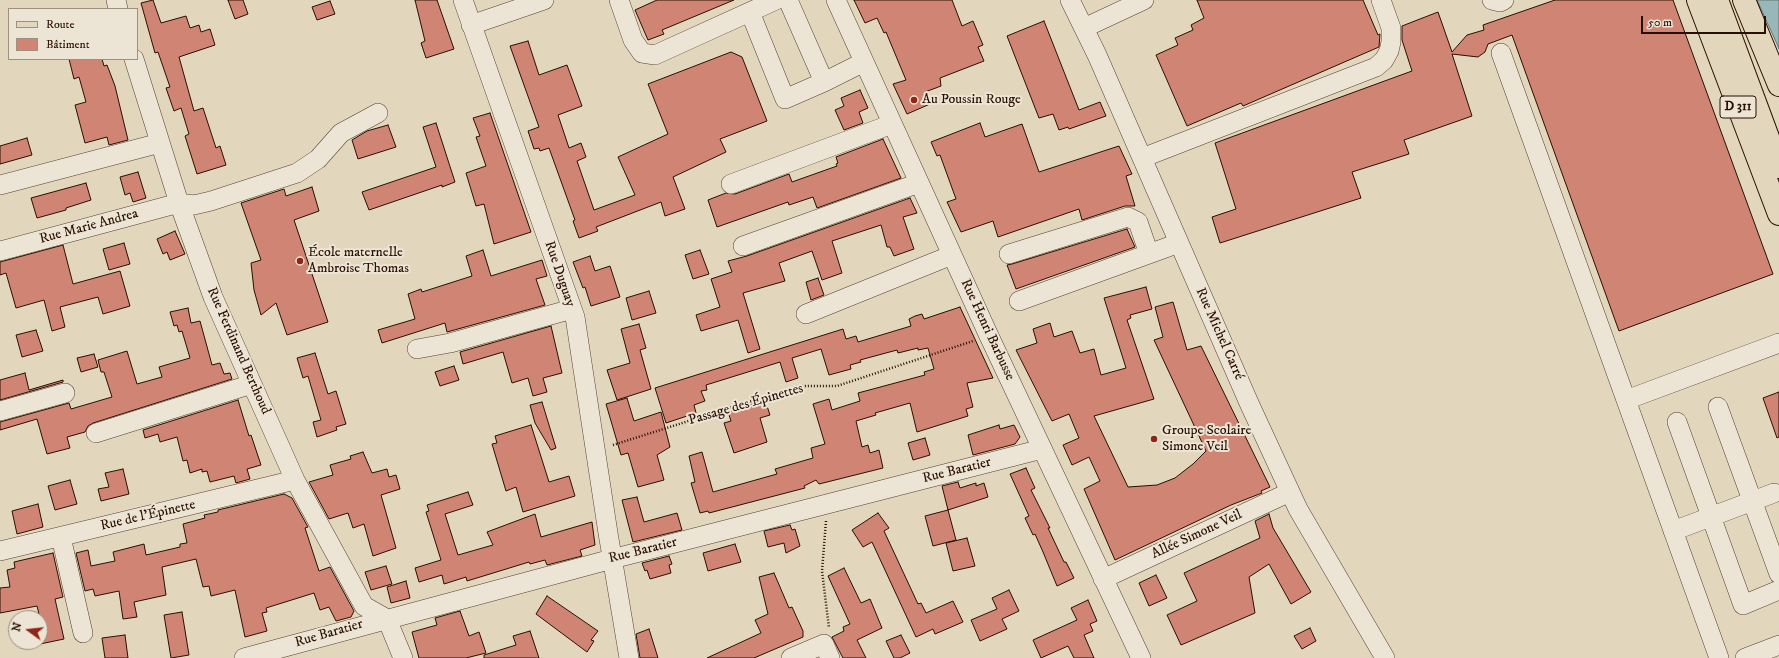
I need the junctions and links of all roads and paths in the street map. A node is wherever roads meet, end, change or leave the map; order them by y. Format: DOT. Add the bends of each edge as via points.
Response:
graph roads {
  1 [pos="463,0"];
  2 [pos="544,0"];
  3 [pos="619,0"];
  4 [pos="776,0"];
  5 [pos="788,0"];
  6 [pos="836,0"];
  7 [pos="1072,0"];
  8 [pos="1144,0"];
  9 [pos="1381,0"];
  10 [pos="1492,0"];
  11 [pos="1504,0"];
  12 [pos="1698,0"];
  13 [pos="1717,0"];
  14 [pos="1744,0"];
  15 [pos="750,12"];
  16 [pos="471,25"];
  17 [pos="1084,28"];
  18 [pos="1501,53"];
  19 [pos="134,60"];
  20 [pos="864,62"];
  21 [pos="824,82"];
  22 [pos="1779,85"];
  23 [pos="378,113"];
  24 [pos="892,124"];
  25 [pos="160,143"];
  26 [pos="1142,158"];
  27 [pos="1779,167"];
  28 [pos="731,184"];
  29 [pos="919,184"];
  30 [pos="0,185"];
  31 [pos="179,203"];
  32 [pos="1779,214"];
  33 [pos="1179,243"];
  34 [pos="743,246"];
  35 [pos="0,251"];
  36 [pos="1009,254"];
  37 [pos="1149,254"];
  38 [pos="952,255"];
  39 [pos="1019,301"];
  40 [pos="572,309"];
  41 [pos="806,314"];
  42 [pos="989,336"];
  43 [pos="1779,343"];
  44 [pos="417,349"];
  45 [pos="252,384"];
  46 [pos="65,393"];
  47 [pos="1626,400"];
  48 [pos="1718,407"];
  49 [pos="0,410"];
  50 [pos="1677,422"];
  51 [pos="96,433"];
  52 [pos="1042,449"];
  53 [pos="595,451"];
  54 [pos="295,480"];
  55 [pos="1290,492"];
  56 [pos="1774,493"];
  57 [pos="1752,502"];
  58 [pos="828,504"];
  59 [pos="1711,517"];
  60 [pos="1673,532"];
  61 [pos="61,537"];
  62 [pos="0,552"];
  63 [pos="612,559"];
  64 [pos="1779,574"];
  65 [pos="1104,578"];
  66 [pos="1779,590"];
  67 [pos="387,619"];
  68 [pos="83,633"];
  69 [pos="829,634"];
  70 [pos="1779,645"];
  71 [pos="244,658"];
  72 [pos="402,658"];
  73 [pos="629,658"];
  74 [pos="791,658"];
  75 [pos="830,658"];
  76 [pos="1141,658"];
  77 [pos="1385,658"];
  78 [pos="1719,658"];
  79 [pos="1745,658"];
  1 -- 16 [label="street, Rue Duguay"];
  2 -- 16 [label="street"];
  3 -- 15 [label="street" via="632,40 642,53 655,55"];
  4 -- 15 [label="street"];
  5 -- 21 [label="street"];
  6 -- 20 [label="street, Rue Henri Barbusse"];
  7 -- 17 [label="street, Rue Michel Carré"];
  8 -- 17 [label="street"];
  9 -- 26 [label="street" via="1391,28 1391,42 1387,55 1376,66"];
  10 -- 11 [label="street"];
  12 -- 32 [label="main road, D 311"];
  13 -- 27 [label="main road, D 311"];
  14 -- 22 [label="main road"];
  15 -- 21 [label="street" via="785,99"];
  16 -- 40 [label="street, Rue Duguay"];
  17 -- 26 [label="street, Rue Michel Carré"];
  18 -- 47 [label="street"];
  19 -- 25 [label="street, Rue Ferdinand Berthoud"];
  20 -- 21 [label="street"];
  20 -- 24 [label="street, Rue Henri Barbusse"];
  23 -- 31 [label="street, Rue Marie Andrea" via="342,133 318,159 297,173 211,201 194,205"];
  24 -- 28 [label="street"];
  24 -- 29 [label="street, Rue Henri Barbusse"];
  25 -- 30 [label="street"];
  25 -- 31 [label="street, Rue Ferdinand Berthoud"];
  26 -- 33 [label="street, Rue Michel Carré"];
  29 -- 34 [label="street"];
  29 -- 38 [label="street, Rue Henri Barbusse"];
  31 -- 35 [label="street, Rue Marie Andrea"];
  31 -- 45 [label="street, Rue Ferdinand Berthoud" via="213,297"];
  33 -- 37 [label="street"];
  33 -- 55 [label="street, Rue Michel Carré"];
  36 -- 37 [label="street" via="1128,217 1138,222"];
  37 -- 39 [label="street"];
  38 -- 41 [label="street"];
  38 -- 42 [label="street, Rue Henri Barbusse"];
  40 -- 44 [label="street" via="450,343"];
  40 -- 53 [label="street, Rue Duguay"];
  42 -- 52 [label="street, Rue Henri Barbusse"];
  42 -- 53 [label="path, Passage des Épinettes" via="837,386 799,386"];
  43 -- 47 [label="street"];
  45 -- 51 [label="street"];
  45 -- 54 [label="street, Rue Ferdinand Berthoud"];
  46 -- 49 [label="street"];
  47 -- 60 [label="street"];
  48 -- 57 [label="street"];
  50 -- 59 [label="street"];
  52 -- 58 [label="street, Rue Baratier"];
  52 -- 65 [label="street, Rue Henri Barbusse"];
  53 -- 63 [label="street, Rue Duguay"];
  54 -- 61 [label="street, Rue de l'Épinette"];
  54 -- 67 [label="street, Rue Ferdinand Berthoud" via="364,606"];
  55 -- 65 [label="street, Allée Simone Veil"];
  55 -- 77 [label="street, Rue Michel Carré"];
  56 -- 57 [label="street"];
  57 -- 59 [label="street"];
  57 -- 64 [label="street"];
  58 -- 63 [label="street, Rue Baratier"];
  58 -- 69 [label="path" via="822,571"];
  59 -- 60 [label="street"];
  59 -- 66 [label="street" via="1743,604"];
  60 -- 78 [label="street"];
  61 -- 62 [label="street, Rue de l'Épinette"];
  61 -- 68 [label="street"];
  63 -- 67 [label="street, Rue Baratier"];
  63 -- 73 [label="street, Rue Duguay"];
  65 -- 76 [label="street, Rue Henri Barbusse"];
  67 -- 71 [label="street, Rue Baratier"];
  67 -- 72 [label="street"];
  70 -- 79 [label="street"];
  74 -- 75 [label="street" via="824,644"];
}
